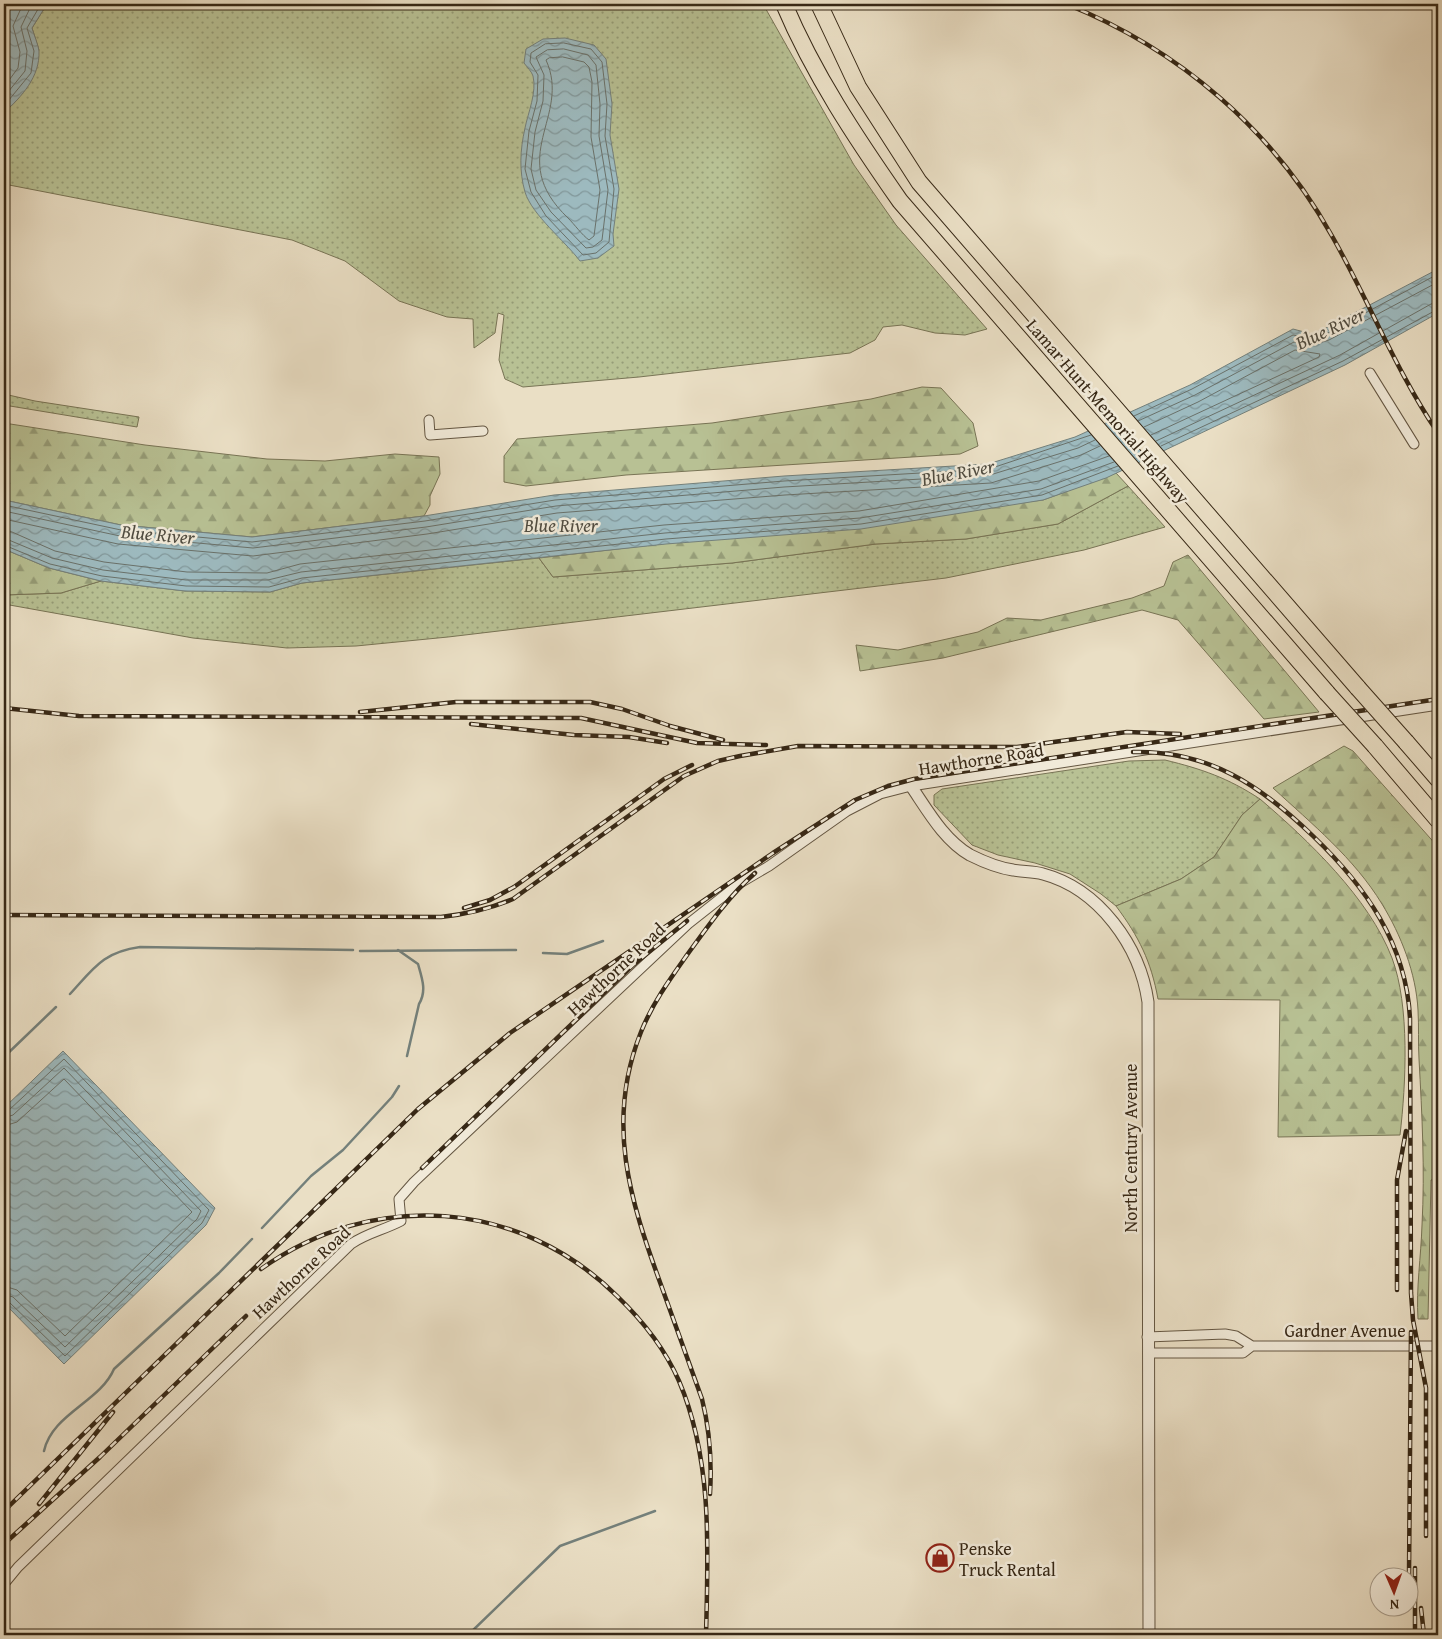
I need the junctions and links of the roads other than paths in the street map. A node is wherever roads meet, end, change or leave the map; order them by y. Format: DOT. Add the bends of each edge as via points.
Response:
graph roads {
  1 [pos="784,4"];
  2 [pos="819,4"];
  3 [pos="1370,373"];
  4 [pos="429,420"];
  5 [pos="483,431"];
  6 [pos="1414,444"];
  7 [pos="1438,705"];
  8 [pos="1438,779"];
  9 [pos="911,786"];
  10 [pos="1438,820"];
  11 [pos="1147,1337"];
  12 [pos="1252,1346"];
  13 [pos="1438,1346"];
  14 [pos="1148,1353"];
  15 [pos="4,1584"];
  16 [pos="1149,1635"];
  1 -- 10 [label="highway, Lamar Hunt Memorial Highway, bridge" via="802,47 853,132 900,201"];
  2 -- 8 [label="highway, Lamar Hunt Memorial Highway, bridge" via="858,87 919,182"];
  3 -- 6 [label="street"];
  4 -- 5 [label="street" via="430,434"];
  7 -- 9 [label="street, Hawthorne Road"];
  9 -- 11 [label="street, North Century Avenue" via="958,848 1011,870 1042,873 1076,889 1108,917 1134,954 1148,1002"];
  9 -- 15 [label="street, Hawthorne Road" via="880,794 847,811 740,883 668,941 414,1182 398,1199 401,1221 389,1228 366,1233 351,1244"];
  11 -- 12 [label="street, Gardner Avenue" via="1225,1334 1236,1336"];
  11 -- 14 [label="street, North Century Avenue"];
  12 -- 13 [label="street, Gardner Avenue"];
  12 -- 14 [label="street, Gardner Avenue" via="1243,1353"];
  14 -- 16 [label="street, North Century Avenue"];
}
